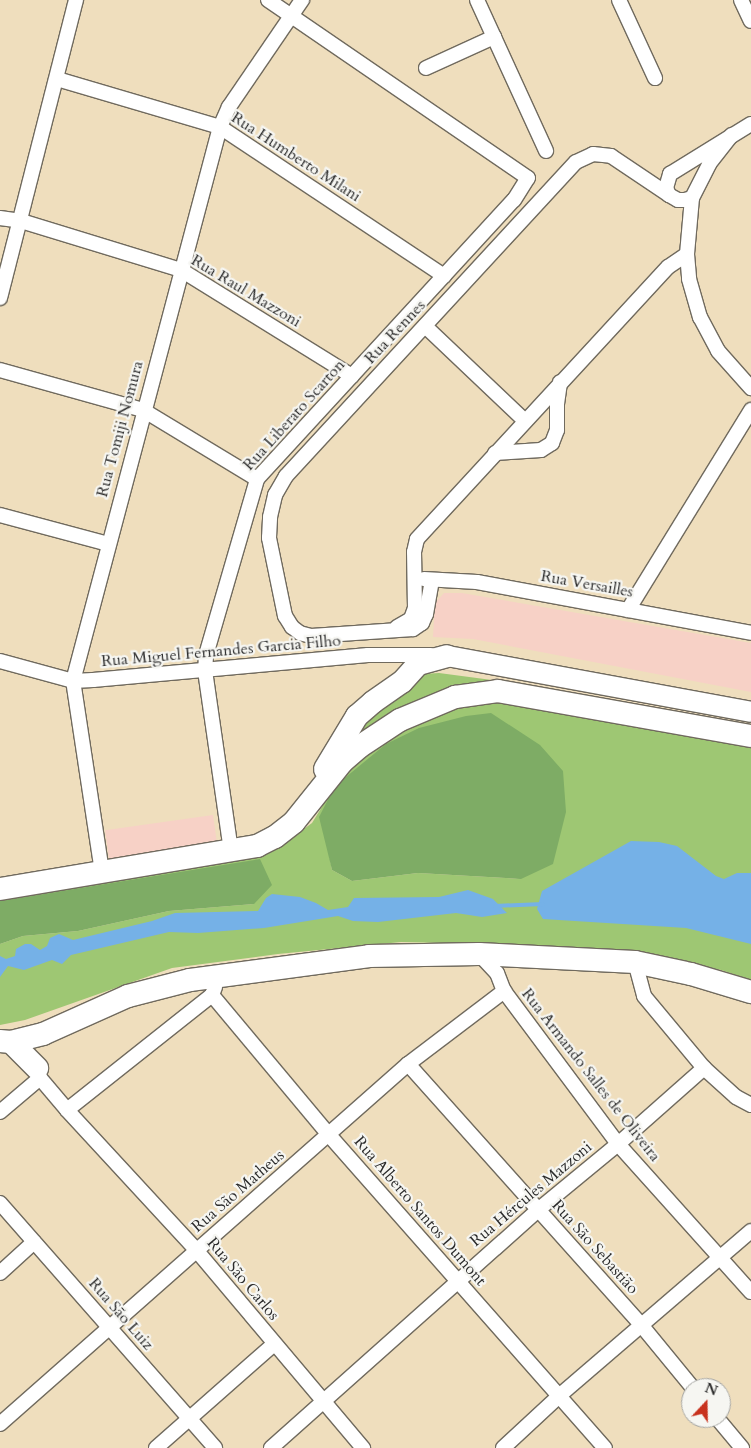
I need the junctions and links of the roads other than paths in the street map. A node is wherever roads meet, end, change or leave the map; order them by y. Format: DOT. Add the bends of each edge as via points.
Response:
graph roads {
  1 [pos="76,0"];
  2 [pos="302,0"];
  3 [pos="477,0"];
  4 [pos="619,0"];
  5 [pos="741,0"];
  6 [pos="270,1"];
  7 [pos="291,16"];
  8 [pos="750,21"];
  9 [pos="494,37"];
  10 [pos="426,68"];
  11 [pos="655,78"];
  12 [pos="57,79"];
  13 [pos="751,124"];
  14 [pos="220,127"];
  15 [pos="732,135"];
  16 [pos="546,151"];
  17 [pos="683,165"];
  18 [pos="639,174"];
  19 [pos="670,174"];
  20 [pos="702,179"];
  21 [pos="669,195"];
  22 [pos="692,198"];
  23 [pos="0,218"];
  24 [pos="20,221"];
  25 [pos="687,254"];
  26 [pos="180,270"];
  27 [pos="444,276"];
  28 [pos="0,298"];
  29 [pos="425,326"];
  30 [pos="0,370"];
  31 [pos="352,376"];
  32 [pos="560,382"];
  33 [pos="751,388"];
  34 [pos="144,410"];
  35 [pos="751,410"];
  36 [pos="524,421"];
  37 [pos="495,453"];
  38 [pos="257,479"];
  39 [pos="0,515"];
  40 [pos="108,544"];
  41 [pos="416,578"];
  42 [pos="432,580"];
  43 [pos="628,610"];
  44 [pos="390,631"];
  45 [pos="751,632"];
  46 [pos="447,656"];
  47 [pos="0,661"];
  48 [pos="204,671"];
  49 [pos="73,681"];
  50 [pos="751,712"];
  51 [pos="751,736"];
  52 [pos="310,802"];
  53 [pos="231,851"];
  54 [pos="102,872"];
  55 [pos="0,889"];
  56 [pos="479,954"];
  57 [pos="635,962"];
  58 [pos="216,985"];
  59 [pos="504,991"];
  60 [pos="751,992"];
  61 [pos="43,1034"];
  62 [pos="6,1042"];
  63 [pos="408,1064"];
  64 [pos="704,1068"];
  65 [pos="38,1073"];
  66 [pos="751,1105"];
  67 [pos="66,1110"];
  68 [pos="0,1112"];
  69 [pos="329,1135"];
  70 [pos="618,1144"];
  71 [pos="0,1204"];
  72 [pos="538,1210"];
  73 [pos="751,1231"];
  74 [pos="34,1242"];
  75 [pos="197,1251"];
  76 [pos="719,1257"];
  77 [pos="0,1273"];
  78 [pos="457,1281"];
  79 [pos="751,1292"];
  80 [pos="642,1326"];
  81 [pos="108,1327"];
  82 [pos="274,1344"];
  83 [pos="685,1378"];
  84 [pos="559,1396"];
  85 [pos="322,1402"];
  86 [pos="190,1418"];
  87 [pos="0,1424"];
  88 [pos="726,1428"];
  89 [pos="156,1448"];
  90 [pos="215,1448"];
  91 [pos="271,1448"];
  92 [pos="362,1448"];
  93 [pos="503,1448"];
  94 [pos="605,1448"];
  95 [pos="742,1448"];
  1 -- 12 [label="street"];
  2 -- 7 [label="street, Rua Tomiji Nomura"];
  3 -- 9 [label="street"];
  4 -- 11 [label="street"];
  5 -- 8 [label="street"];
  6 -- 7 [label="street"];
  7 -- 14 [label="street, Rua Tomiji Nomura" via="229,107"];
  7 -- 27 [label="street, Rua Liberato Scarton" via="528,178 514,200"];
  9 -- 10 [label="street"];
  9 -- 16 [label="street"];
  12 -- 14 [label="street, Rua Humberto Milani"];
  12 -- 24 [label="street"];
  13 -- 15 [label="street"];
  14 -- 26 [label="street, Rua Tomiji Nomura"];
  14 -- 27 [label="street, Rua Humberto Milani"];
  15 -- 17 [label="street"];
  15 -- 20 [label="street" via="718,150"];
  17 -- 19 [label="street"];
  17 -- 20 [label="street" via="696,169"];
  18 -- 19 [label="street, Rua Rennes"];
  18 -- 21 [label="street, Rua Rennes"];
  18 -- 29 [label="street, Rua Rennes" via="611,156 593,154 576,162"];
  19 -- 21 [label="street" via="666,188"];
  20 -- 22 [label="street"];
  21 -- 22 [label="street" via="678,200"];
  22 -- 25 [label="street"];
  23 -- 24 [label="street, Rua Raul Mazzoni"];
  24 -- 26 [label="street, Rua Raul Mazzoni"];
  24 -- 28 [label="street"];
  25 -- 32 [label="street" via="668,267"];
  25 -- 33 [label="street" via="689,279 700,317 718,351"];
  26 -- 31 [label="street, Rua Raul Mazzoni"];
  26 -- 34 [label="street, Rua Tomiji Nomura"];
  27 -- 31 [label="street, Rua Liberato Scarton"];
  29 -- 36 [label="street"];
  29 -- 44 [label="street, Rua Rennes" via="286,476 275,495 270,517 269,538 285,616 292,627 300,634 311,636"];
  30 -- 34 [label="street"];
  31 -- 38 [label="street, Rua Liberato Scarton"];
  32 -- 36 [label="street"];
  32 -- 37 [label="street" via="557,430 552,443 541,450"];
  34 -- 38 [label="street"];
  34 -- 40 [label="street, Rua Tomiji Nomura"];
  35 -- 43 [label="street"];
  36 -- 37 [label="street"];
  37 -- 41 [label="street" via="417,539 414,552"];
  38 -- 48 [label="street, Rua Liberato Scarton"];
  39 -- 40 [label="street"];
  40 -- 49 [label="street, Rua Tomiji Nomura"];
  41 -- 42 [label="street, Rua Versailles"];
  41 -- 44 [label="street, Rua Rennes" via="415,608 411,619"];
  42 -- 43 [label="street, Rua Versailles" via="477,582"];
  42 -- 44 [label="street, Rua Rennes" via="422,622 413,628"];
  43 -- 45 [label="street, Rua Versailles"];
  46 -- 48 [label="street, Rua Miguel Fernandes Garcia Filho" via="368,655"];
  46 -- 50 [label="street"];
  46 -- 52 [label="main road" via="418,664 402,682 357,716"];
  47 -- 49 [label="street, Rua Miguel Fernandes Garcia Filho"];
  48 -- 49 [label="street, Rua Miguel Fernandes Garcia Filho"];
  48 -- 53 [label="street, Rua Liberato Scarton"];
  49 -- 54 [label="street, Rua Tomiji Nomura"];
  51 -- 52 [label="main road" via="498,691 475,693 424,709 378,733 342,762"];
  52 -- 53 [label="main road" via="294,822 275,837 257,846"];
  53 -- 54 [label="main road"];
  54 -- 55 [label="main road"];
  56 -- 57 [label="main road"];
  56 -- 58 [label="main road" via="369,956"];
  56 -- 59 [label="street, Rua Armando Salles de Oliveira" via="497,973"];
  57 -- 60 [label="main road"];
  57 -- 64 [label="street" via="644,996"];
  58 -- 61 [label="main road" via="128,996"];
  58 -- 67 [label="street"];
  58 -- 69 [label="street, Rua Alberto Santos Dumont"];
  59 -- 63 [label="street, Rua São Matheus"];
  59 -- 70 [label="street, Rua Armando Salles de Oliveira"];
  61 -- 62 [label="main road"];
  61 -- 65 [label="main road"];
  62 -- 65 [label="main road"];
  63 -- 69 [label="street, Rua São Matheus"];
  63 -- 72 [label="street, Rua São Sebastião"];
  64 -- 66 [label="street" via="736,1097"];
  64 -- 70 [label="street, Rua Hércules Mazzoni"];
  65 -- 67 [label="street, Rua São Carlos"];
  65 -- 68 [label="street"];
  67 -- 75 [label="street, Rua São Carlos"];
  69 -- 75 [label="street, Rua São Matheus"];
  69 -- 78 [label="street, Rua Alberto Santos Dumont"];
  70 -- 72 [label="street, Rua Hércules Mazzoni"];
  70 -- 76 [label="street, Rua Armando Salles de Oliveira"];
  71 -- 74 [label="street, Rua São Luiz"];
  72 -- 78 [label="street, Rua Hércules Mazzoni"];
  72 -- 80 [label="street, Rua São Sebastião"];
  73 -- 76 [label="street"];
  74 -- 77 [label="street"];
  74 -- 81 [label="street, Rua São Luiz"];
  75 -- 81 [label="street, Rua São Matheus"];
  75 -- 82 [label="street, Rua São Carlos"];
  76 -- 79 [label="street, Rua Armando Salles de Oliveira"];
  76 -- 80 [label="street"];
  78 -- 84 [label="street, Rua Alberto Santos Dumont"];
  78 -- 85 [label="street, Rua Hércules Mazzoni"];
  80 -- 83 [label="street, Rua São Sebastião"];
  80 -- 84 [label="street"];
  81 -- 86 [label="street, Rua São Luiz"];
  81 -- 87 [label="street, Rua São Matheus"];
  82 -- 85 [label="street, Rua São Carlos"];
  82 -- 86 [label="street"];
  84 -- 93 [label="street"];
  84 -- 94 [label="street, Rua Alberto Santos Dumont"];
  85 -- 91 [label="street, Rua Hércules Mazzoni"];
  85 -- 92 [label="street, Rua São Carlos"];
  86 -- 89 [label="street"];
  86 -- 90 [label="street, Rua São Luiz"];
  88 -- 95 [label="street"];
}
